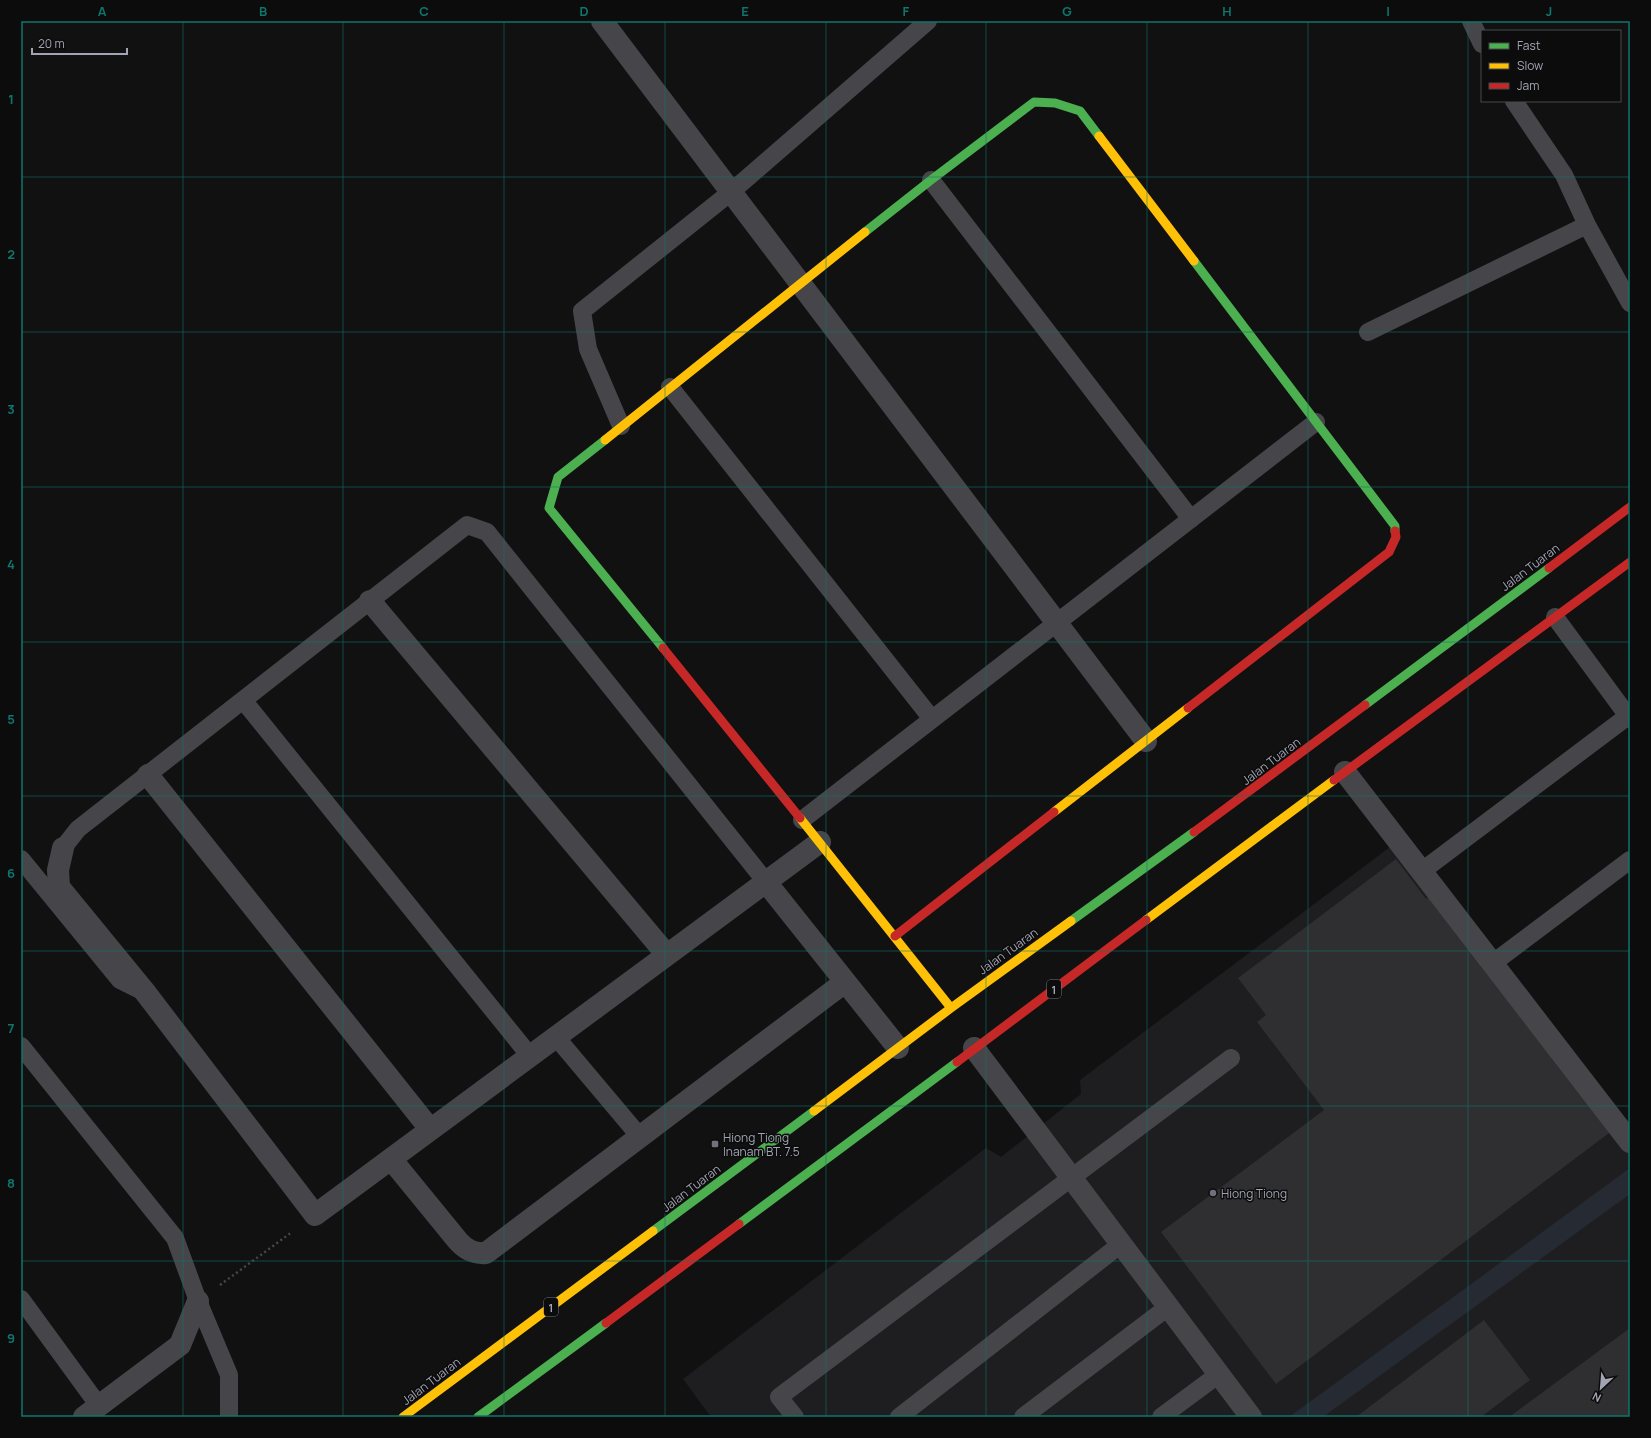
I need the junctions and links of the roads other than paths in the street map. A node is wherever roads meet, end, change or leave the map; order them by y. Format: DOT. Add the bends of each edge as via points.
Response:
graph roads {
  1 [pos="602,21"];
  2 [pos="928,21"];
  3 [pos="1471,21"];
  4 [pos="1481,42"];
  5 [pos="1515,102"];
  6 [pos="932,180"];
  7 [pos="731,192"];
  8 [pos="1587,225"];
  9 [pos="1624,278"];
  10 [pos="801,284"];
  11 [pos="1630,303"];
  12 [pos="1368,332"];
  13 [pos="670,387"];
  14 [pos="1316,422"];
  15 [pos="621,426"];
  16 [pos="1630,507"];
  17 [pos="1191,519"];
  18 [pos="1630,562"];
  19 [pos="370,601"];
  20 [pos="1555,617"];
  21 [pos="1057,623"];
  22 [pos="243,700"];
  23 [pos="1629,718"];
  24 [pos="932,719"];
  25 [pos="1146,741"];
  26 [pos="1345,772"];
  27 [pos="148,775"];
  28 [pos="802,820"];
  29 [pos="820,842"];
  30 [pos="63,848"];
  31 [pos="21,858"];
  32 [pos="1630,860"];
  33 [pos="1422,870"];
  34 [pos="766,882"];
  35 [pos="895,936"];
  36 [pos="667,955"];
  37 [pos="1493,963"];
  38 [pos="845,982"];
  39 [pos="145,992"];
  40 [pos="951,1008"];
  41 [pos="556,1037"];
  42 [pos="21,1046"];
  43 [pos="898,1048"];
  44 [pos="974,1048"];
  45 [pos="530,1056"];
  46 [pos="1231,1058"];
  47 [pos="430,1129"];
  48 [pos="641,1138"];
  49 [pos="1630,1142"];
  50 [pos="391,1159"];
  51 [pos="1071,1177"];
  52 [pos="1121,1244"];
  53 [pos="21,1299"];
  54 [pos="198,1301"];
  55 [pos="1168,1307"];
  56 [pos="1218,1374"];
  57 [pos="92,1411"];
  58 [pos="229,1417"];
  59 [pos="403,1417"];
  60 [pos="478,1417"];
  61 [pos="795,1417"];
  62 [pos="899,1417"];
  63 [pos="1023,1417"];
  64 [pos="1161,1417"];
  65 [pos="1251,1417"];
  1 -- 7 [label="street"];
  2 -- 7 [label="lane"];
  3 -- 4 [label="lane"];
  5 -- 8 [label="lane" via="1564,175"];
  6 -- 10 [label="main road"];
  6 -- 14 [label="main road" via="1034,102 1055,103 1080,111"];
  6 -- 17 [label="lane"];
  7 -- 10 [label="street"];
  7 -- 15 [label="lane" via="582,312 588,349"];
  8 -- 9 [label="lane"];
  8 -- 12 [label="lane"];
  9 -- 11 [label="lane"];
  10 -- 13 [label="main road"];
  10 -- 21 [label="street"];
  13 -- 15 [label="main road"];
  13 -- 24 [label="lane"];
  14 -- 17 [label="lane"];
  14 -- 25 [label="main road" via="1395,526 1396,537 1389,552"];
  15 -- 28 [label="main road" via="558,476 549,508"];
  16 -- 40 [label="main road, Jalan Tuaran / 1" via="1220,814"];
  17 -- 21 [label="lane"];
  18 -- 20 [label="main road, 1"];
  19 -- 22 [label="lane"];
  19 -- 34 [label="lane" via="467,525 487,532"];
  19 -- 36 [label="street"];
  20 -- 23 [label="lane"];
  20 -- 26 [label="main road, 1"];
  21 -- 24 [label="lane"];
  21 -- 25 [label="street"];
  22 -- 27 [label="lane"];
  22 -- 45 [label="lane"];
  23 -- 33 [label="lane"];
  24 -- 28 [label="lane"];
  25 -- 35 [label="main road"];
  26 -- 33 [label="street"];
  26 -- 44 [label="main road, 1"];
  27 -- 30 [label="lane" via="74,833"];
  27 -- 47 [label="street"];
  28 -- 29 [label="main road"];
  29 -- 34 [label="street"];
  29 -- 35 [label="main road"];
  30 -- 39 [label="street" via="58,870 60,887"];
  31 -- 39 [label="lane" via="120,980"];
  32 -- 37 [label="lane"];
  33 -- 37 [label="street"];
  34 -- 36 [label="street"];
  34 -- 38 [label="street"];
  35 -- 40 [label="main road"];
  36 -- 41 [label="street"];
  37 -- 49 [label="street"];
  38 -- 43 [label="street"];
  38 -- 48 [label="street"];
  39 -- 50 [label="street" via="315,1215"];
  40 -- 43 [label="main road, Jalan Tuaran / 1"];
  41 -- 45 [label="street"];
  41 -- 48 [label="lane"];
  42 -- 54 [label="lane" via="174,1238"];
  43 -- 59 [label="main road, Jalan Tuaran / 1"];
  44 -- 51 [label="street"];
  44 -- 60 [label="main road, 1"];
  45 -- 47 [label="street"];
  46 -- 51 [label="lane"];
  47 -- 50 [label="street"];
  48 -- 50 [label="street" via="486,1253 479,1254 462,1245"];
  51 -- 52 [label="street"];
  51 -- 61 [label="lane" via="779,1397"];
  52 -- 55 [label="street"];
  52 -- 62 [label="lane"];
  53 -- 57 [label="lane"];
  54 -- 57 [label="street" via="180,1345"];
  54 -- 58 [label="lane" via="229,1375"];
  55 -- 56 [label="street"];
  55 -- 63 [label="lane"];
  56 -- 64 [label="lane"];
  56 -- 65 [label="street"];
}
